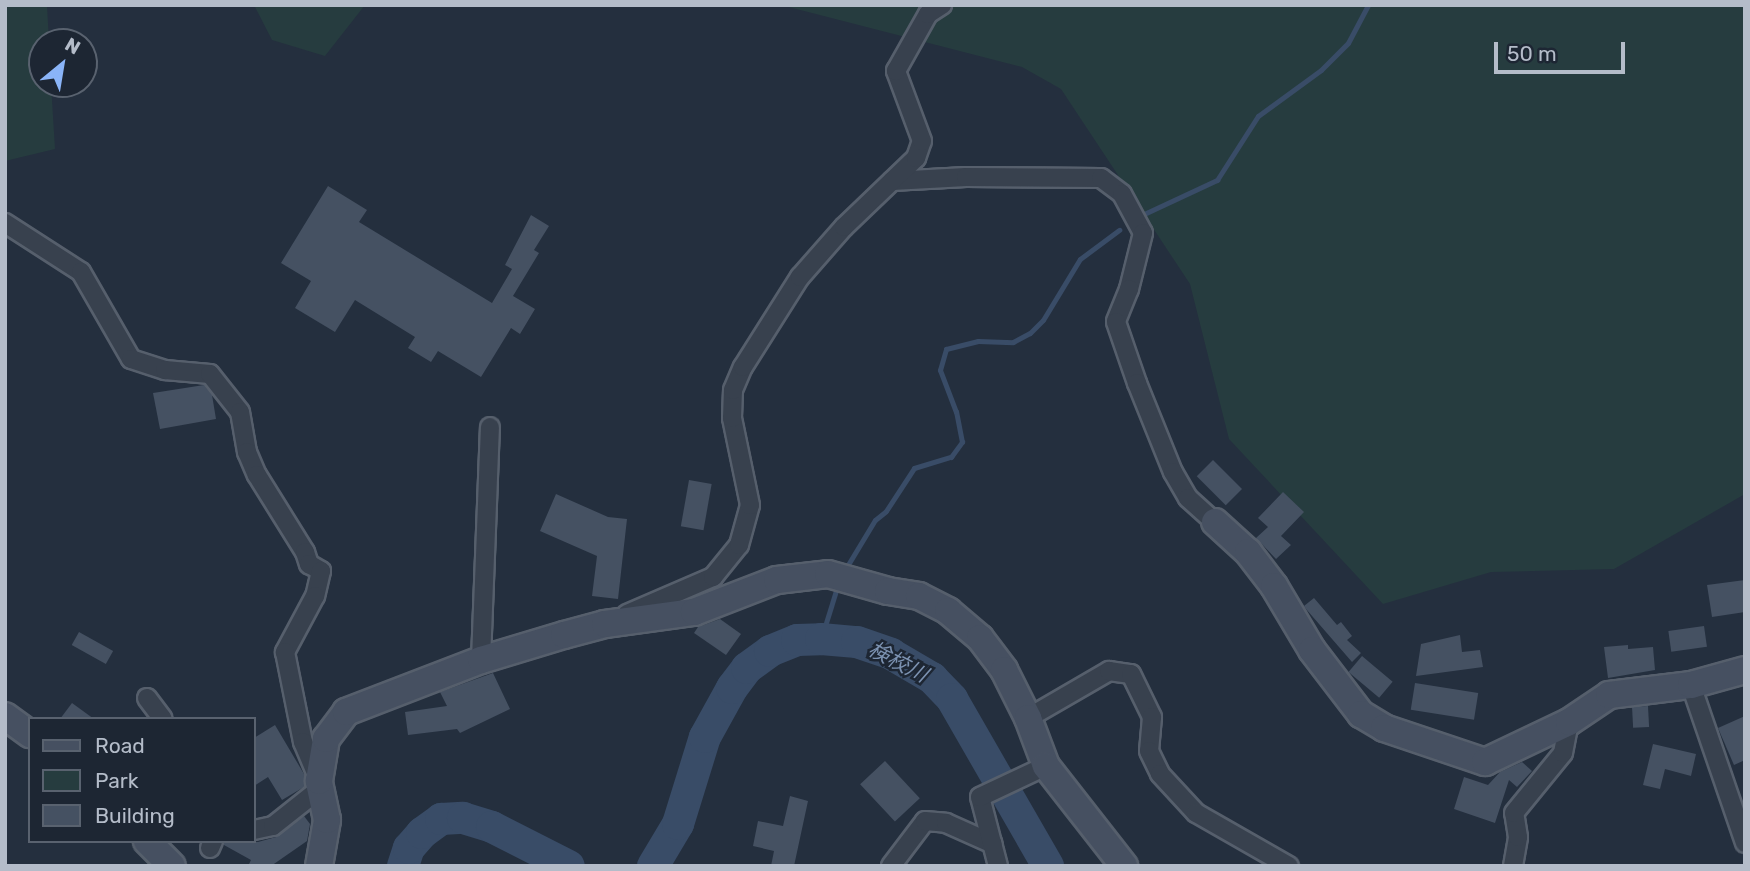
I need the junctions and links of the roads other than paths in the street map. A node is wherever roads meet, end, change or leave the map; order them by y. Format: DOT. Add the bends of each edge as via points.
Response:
graph roads {
  1 [pos="942,5"];
  2 [pos="892,181"];
  3 [pos="5,223"];
  4 [pos="490,427"];
  5 [pos="1215,522"];
  6 [pos="604,624"];
  7 [pos="481,660"];
  8 [pos="1745,670"];
  9 [pos="1691,685"];
  10 [pos="147,698"];
  11 [pos="5,716"];
  12 [pos="161,717"];
  13 [pos="1028,718"];
  14 [pos="1569,722"];
  15 [pos="28,733"];
  16 [pos="1036,771"];
  17 [pos="320,784"];
  18 [pos="256,830"];
  19 [pos="148,843"];
  20 [pos="992,844"];
  21 [pos="1745,844"];
  22 [pos="172,866"];
  23 [pos="319,866"];
  24 [pos="891,866"];
  25 [pos="998,866"];
  26 [pos="1124,866"];
  27 [pos="1289,866"];
  28 [pos="1513,866"];
  1 -- 2 [label="street" via="928,13 896,71 922,141 916,158"];
  2 -- 5 [label="street" via="1101,178 1122,194 1143,233 1116,322 1173,472 1188,498"];
  2 -- 6 [label="street" via="800,276 738,378 732,418 750,505 739,545 713,577"];
  3 -- 17 [label="street" via="81,272 131,359 165,370 209,374 240,412 247,452 257,475 309,564 321,571 315,596 285,652 303,742"];
  4 -- 7 [label="street"];
  5 -- 14 [label="street" via="1261,569 1312,650 1361,714 1384,728 1485,762"];
  6 -- 7 [label="street"];
  6 -- 13 [label="street" via="694,612 777,580 842,576 919,596 948,611 980,638 1004,670"];
  7 -- 17 [label="street" via="346,712 326,738"];
  8 -- 9 [label="street"];
  9 -- 14 [label="street" via="1609,695"];
  9 -- 21 [label="street"];
  10 -- 12 [label="street"];
  11 -- 15 [label="street"];
  13 -- 16 [label="street"];
  13 -- 27 [label="street" via="1109,671 1131,674 1152,717 1149,751 1160,774 1196,813"];
  14 -- 28 [label="street" via="1563,753 1514,813 1518,837"];
  16 -- 20 [label="street" via="980,797"];
  16 -- 26 [label="street"];
  17 -- 18 [label="street" via="273,826"];
  17 -- 23 [label="street" via="327,820"];
  19 -- 22 [label="street"];
  20 -- 24 [label="street" via="946,822 925,821"];
  20 -- 25 [label="street"];
}
